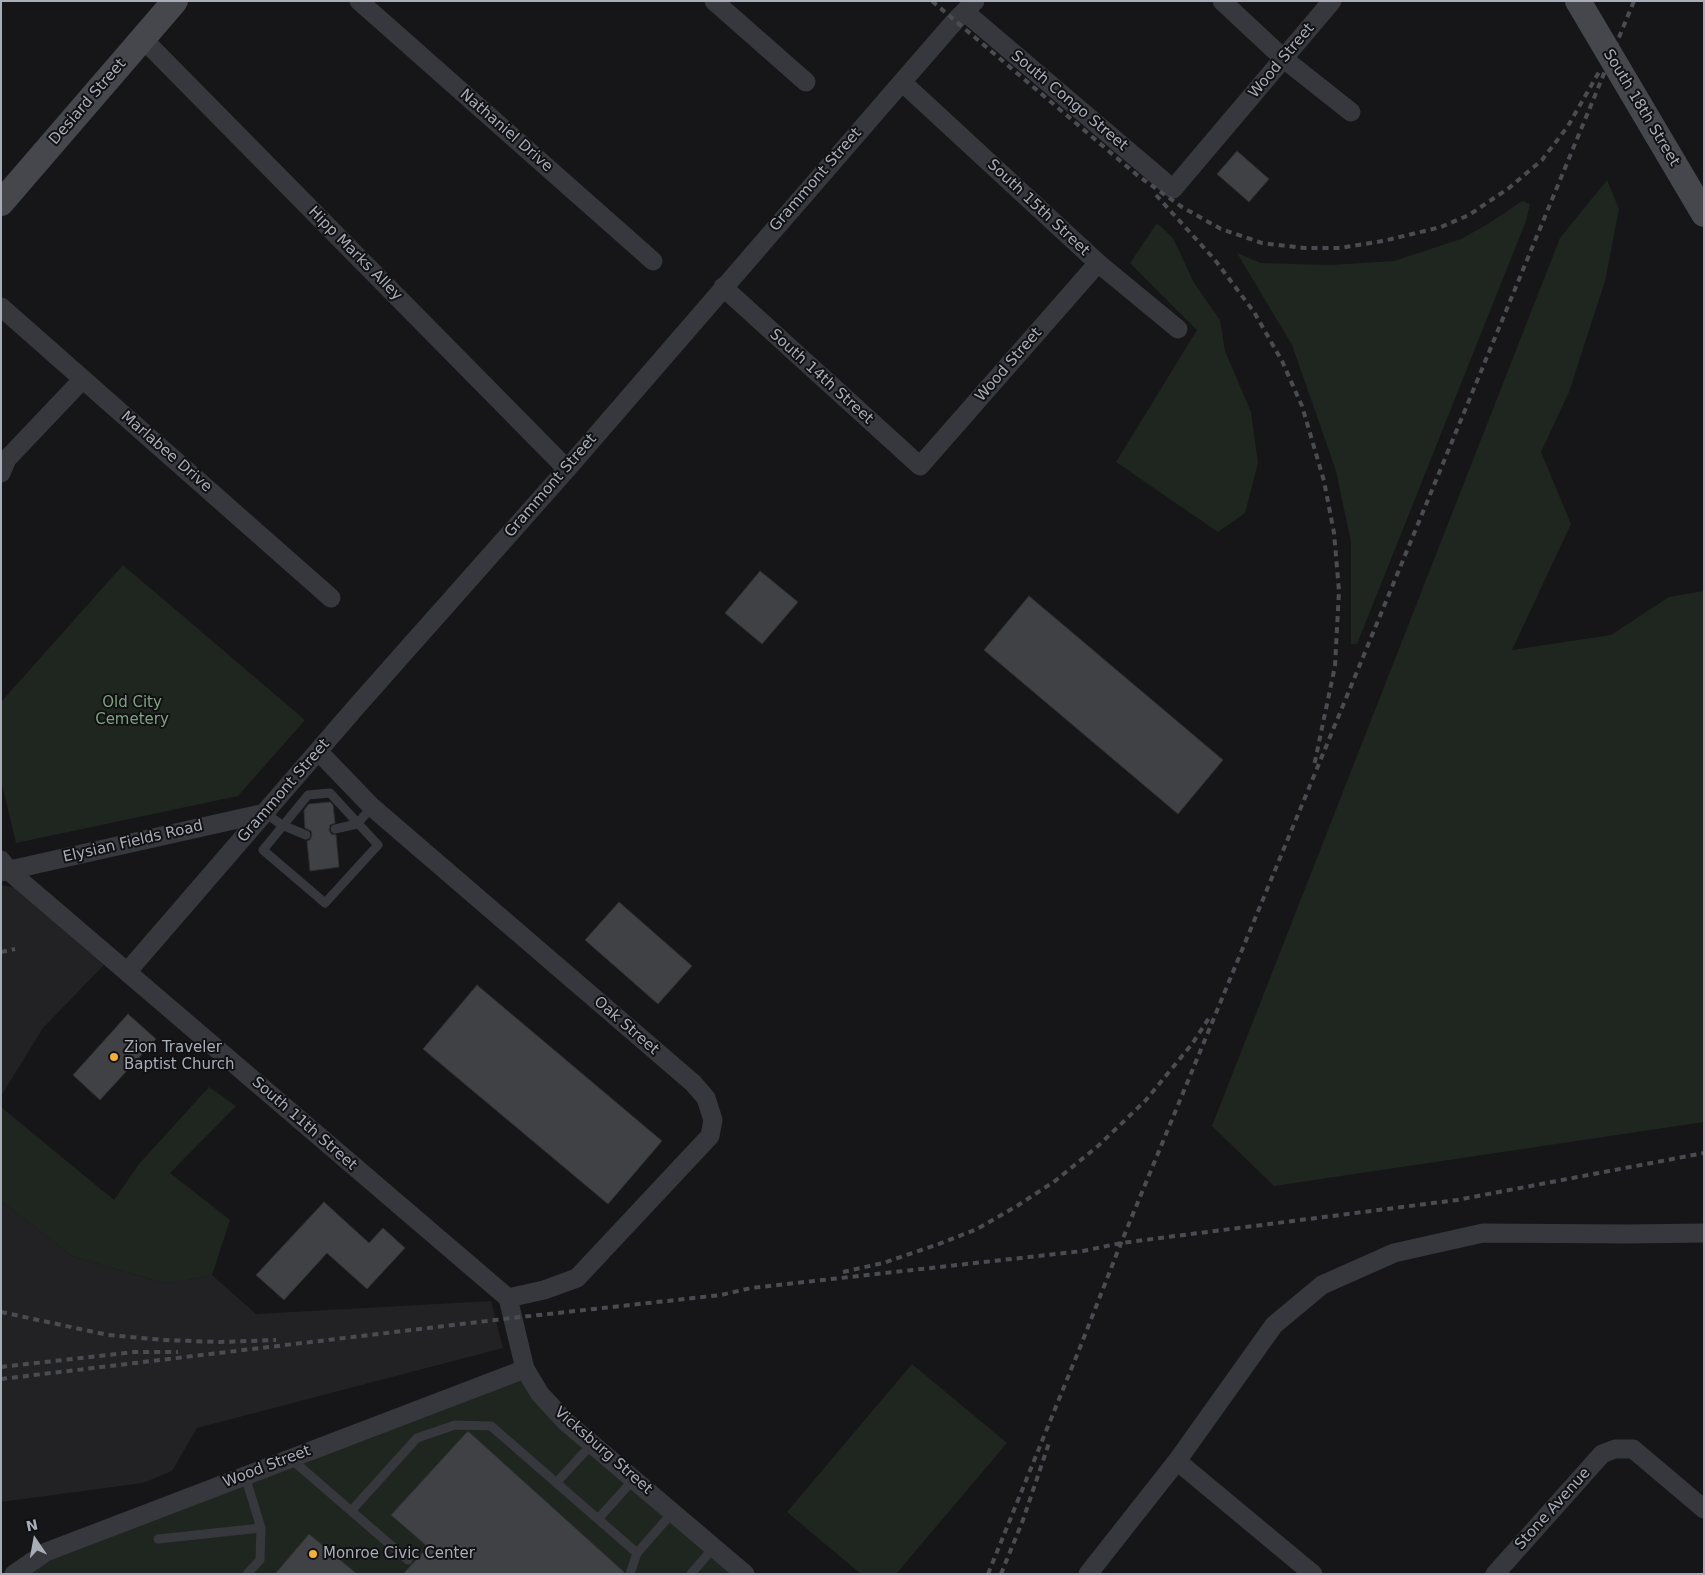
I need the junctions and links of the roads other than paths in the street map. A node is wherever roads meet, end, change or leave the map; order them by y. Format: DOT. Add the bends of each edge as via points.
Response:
graph roads {
  1 [pos="175,1"];
  2 [pos="360,1"];
  3 [pos="714,1"];
  4 [pos="1222,1"];
  5 [pos="1332,1"];
  6 [pos="1578,1"];
  7 [pos="970,7"];
  8 [pos="143,39"];
  9 [pos="1284,59"];
  10 [pos="806,82"];
  11 [pos="902,82"];
  12 [pos="1351,112"];
  13 [pos="1173,189"];
  14 [pos="1,203"];
  15 [pos="1704,214"];
  16 [pos="653,261"];
  17 [pos="1098,263"];
  18 [pos="723,287"];
  19 [pos="1,307"];
  20 [pos="1178,329"];
  21 [pos="83,379"];
  22 [pos="920,466"];
  23 [pos="567,469"];
  24 [pos="1,473"];
  25 [pos="331,598"];
  26 [pos="318,751"];
  27 [pos="372,807"];
  28 [pos="265,813"];
  29 [pos="357,824"];
  30 [pos="282,825"];
  31 [pos="335,829"];
  32 [pos="306,835"];
  33 [pos="4,868"];
  34 [pos="127,972"];
  35 [pos="1704,1232"];
  36 [pos="508,1298"];
  37 [pos="524,1369"];
  38 [pos="592,1444"];
  39 [pos="291,1458"];
  40 [pos="1177,1461"];
  41 [pos="245,1476"];
  42 [pos="634,1479"];
  43 [pos="556,1483"];
  44 [pos="1704,1509"];
  45 [pos="351,1511"];
  46 [pos="673,1512"];
  47 [pos="598,1519"];
  48 [pos="261,1528"];
  49 [pos="158,1539"];
  50 [pos="714,1547"];
  51 [pos="637,1553"];
  52 [pos="408,1560"];
  53 [pos="14,1574"];
  54 [pos="248,1574"];
  55 [pos="630,1574"];
  56 [pos="691,1574"];
  57 [pos="745,1574"];
  58 [pos="1088,1574"];
  59 [pos="1313,1574"];
  60 [pos="1495,1574"];
  1 -- 8 [label="street, Desiard Street"];
  2 -- 16 [label="street, Nathaniel Drive"];
  3 -- 10 [label="street"];
  4 -- 9 [label="street"];
  5 -- 9 [label="street, Wood Street"];
  6 -- 15 [label="street, South 18th Street, bridge"];
  7 -- 11 [label="street, Grammont Street"];
  7 -- 13 [label="street, South Congo Street"];
  8 -- 14 [label="street, Desiard Street"];
  8 -- 23 [label="street, Hipp Marks Alley"];
  9 -- 12 [label="street"];
  9 -- 13 [label="street, Wood Street"];
  11 -- 17 [label="street, South 15th Street"];
  11 -- 18 [label="street, Grammont Street"];
  17 -- 20 [label="street, South 15th Street"];
  17 -- 22 [label="street, Wood Street"];
  18 -- 22 [label="street, South 14th Street"];
  18 -- 23 [label="street, Grammont Street"];
  19 -- 21 [label="street, Marlabee Drive"];
  21 -- 24 [label="street" via="7,459"];
  21 -- 25 [label="street, Marlabee Drive"];
  23 -- 26 [label="street, Grammont Street"];
  26 -- 27 [label="street, Oak Street"];
  26 -- 28 [label="street, Grammont Street"];
  27 -- 29 [label="lane"];
  27 -- 36 [label="street, Oak Street" via="693,1083 706,1098 713,1120 710,1136 577,1278"];
  28 -- 30 [label="lane"];
  28 -- 33 [label="street, Elysian Fields Road"];
  28 -- 34 [label="street, Grammont Street"];
  29 -- 30 [label="lane" via="330,793 308,795"];
  29 -- 30 [label="lane" via="378,845 325,903 263,850"];
  29 -- 31 [label="lane"];
  30 -- 32 [label="lane"];
  33 -- 34 [label="street, South 11th Street"];
  34 -- 36 [label="street, South 11th Street"];
  35 -- 40 [label="street" via="1484,1233 1394,1253 1322,1285 1274,1325"];
  36 -- 37 [label="street, Vicksburg Street"];
  37 -- 38 [label="street, Vicksburg Street" via="540,1394"];
  37 -- 39 [label="street, Wood Street"];
  38 -- 42 [label="street, Vicksburg Street"];
  38 -- 43 [label="lane"];
  39 -- 41 [label="street, Wood Street"];
  39 -- 45 [label="lane"];
  40 -- 58 [label="street"];
  40 -- 59 [label="street"];
  41 -- 48 [label="lane"];
  41 -- 53 [label="street, Wood Street" via="46,1552"];
  42 -- 46 [label="street, Vicksburg Street"];
  42 -- 47 [label="lane"];
  43 -- 45 [label="lane" via="491,1426 455,1425 417,1438"];
  43 -- 47 [label="lane"];
  44 -- 60 [label="street, Stone Avenue" via="1633,1449 1615,1449 1602,1454"];
  45 -- 52 [label="lane"];
  46 -- 50 [label="street, Vicksburg Street"];
  46 -- 51 [label="lane"];
  47 -- 51 [label="lane"];
  48 -- 49 [label="lane"];
  48 -- 54 [label="lane" via="260,1560"];
  50 -- 56 [label="lane"];
  50 -- 57 [label="street, Vicksburg Street"];
  51 -- 55 [label="lane"];
}
